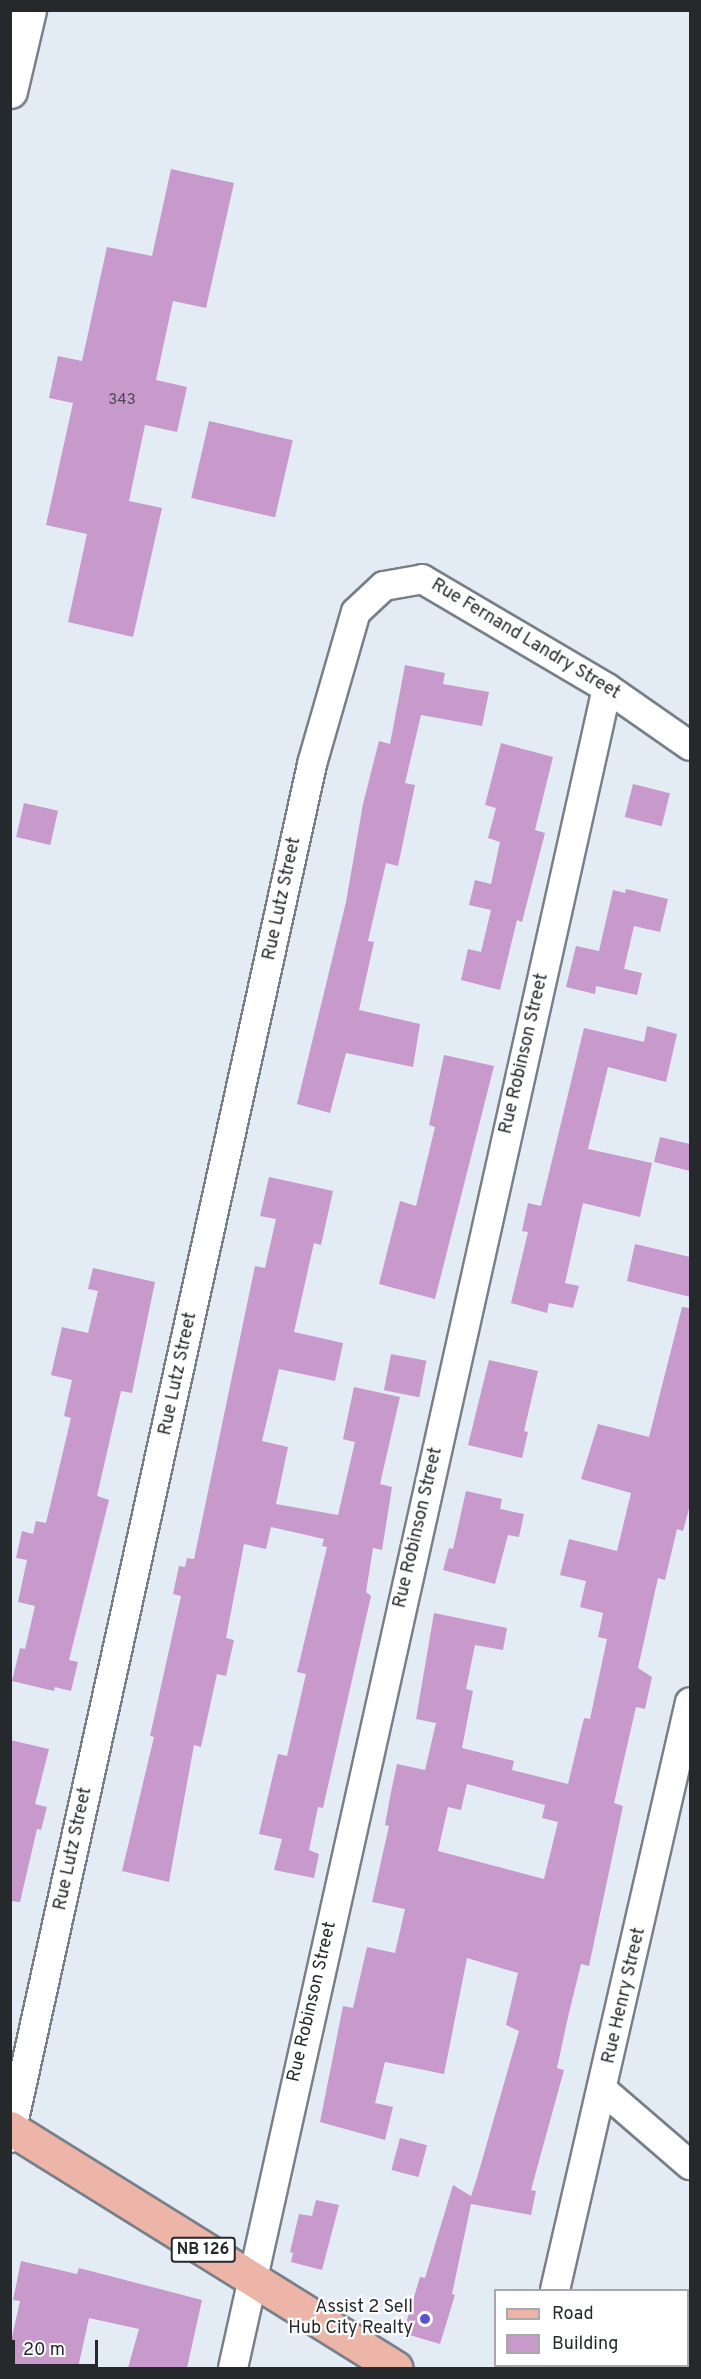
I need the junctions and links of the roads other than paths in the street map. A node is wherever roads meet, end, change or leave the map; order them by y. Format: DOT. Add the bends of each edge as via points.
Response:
graph roads {
  1 [pos="29,10"];
  2 [pos="10,91"];
  3 [pos="356,612"];
  4 [pos="607,688"];
  5 [pos="690,746"];
  6 [pos="689,1718"];
  7 [pos="603,2090"];
  8 [pos="11,2132"];
  9 [pos="690,2165"];
  10 [pos="251,2280"];
  11 [pos="555,2289"];
  12 [pos="233,2368"];
  13 [pos="395,2368"];
  1 -- 2 [label="street"];
  3 -- 4 [label="street, Rue Fernand Landry Street" via="384,586 422,579"];
  3 -- 8 [label="street, Rue Lutz Street" via="312,764"];
  4 -- 5 [label="street, Rue Fernand Landry Street"];
  4 -- 10 [label="street, Rue Robinson Street"];
  6 -- 7 [label="street, Rue Henry Street"];
  7 -- 9 [label="street"];
  7 -- 11 [label="street, Rue Henry Street"];
  8 -- 10 [label="main road, NB 126"];
  10 -- 12 [label="street, Rue Robinson Street"];
  10 -- 13 [label="main road, NB 126"];
}
